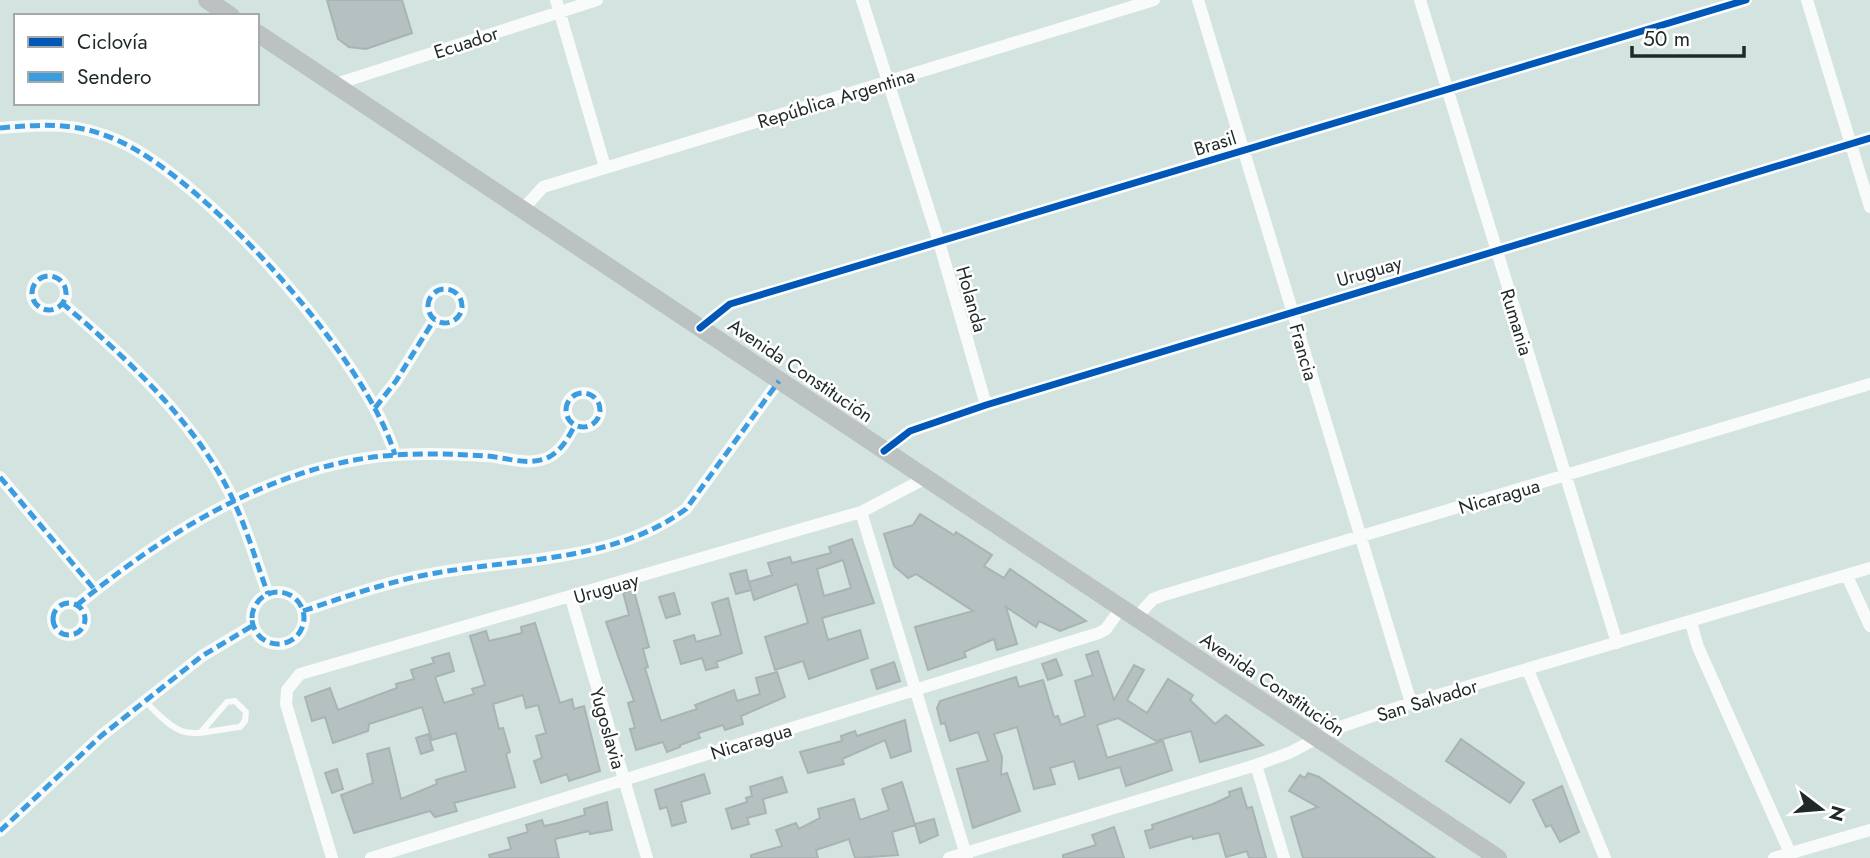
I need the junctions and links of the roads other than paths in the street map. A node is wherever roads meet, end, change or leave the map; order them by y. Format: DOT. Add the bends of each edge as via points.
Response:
graph roads {
  1 [pos="207,0"];
  2 [pos="597,0"];
  3 [pos="862,0"];
  4 [pos="1154,0"];
  5 [pos="1198,0"];
  6 [pos="1420,0"];
  7 [pos="1746,0"];
  8 [pos="1807,0"];
  9 [pos="558,6"];
  10 [pos="228,14"];
  11 [pos="259,34"];
  12 [pos="887,83"];
  13 [pos="336,84"];
  14 [pos="1447,91"];
  15 [pos="0,128"];
  16 [pos="1870,138"];
  17 [pos="1850,144"];
  18 [pos="1244,151"];
  19 [pos="605,167"];
  20 [pos="525,207"];
  21 [pos="1870,207"];
  22 [pos="939,242"];
  23 [pos="1496,250"];
  24 [pos="62,303"];
  25 [pos="1292,310"];
  26 [pos="434,320"];
  27 [pos="700,328"];
  28 [pos="779,381"];
  29 [pos="1870,384"];
  30 [pos="986,405"];
  31 [pos="375,408"];
  32 [pos="575,425"];
  33 [pos="884,451"];
  34 [pos="395,455"];
  35 [pos="0,477"];
  36 [pos="1564,477"];
  37 [pos="926,478"];
  38 [pos="234,502"];
  39 [pos="861,512"];
  40 [pos="1358,536"];
  41 [pos="1870,568"];
  42 [pos="1847,576"];
  43 [pos="95,590"];
  44 [pos="268,594"];
  45 [pos="571,598"];
  46 [pos="77,605"];
  47 [pos="303,611"];
  48 [pos="1128,613"];
  49 [pos="1691,623"];
  50 [pos="253,626"];
  51 [pos="1870,626"];
  52 [pos="1617,643"];
  53 [pos="1528,670"];
  54 [pos="916,690"];
  55 [pos="144,701"];
  56 [pos="1411,703"];
  57 [pos="201,732"];
  58 [pos="1319,740"];
  59 [pos="1256,765"];
  60 [pos="624,781"];
  61 [pos="1870,830"];
  62 [pos="0,831"];
  63 [pos="1790,853"];
  64 [pos="966,855"];
  65 [pos="332,858"];
  66 [pos="371,858"];
  67 [pos="647,858"];
  68 [pos="949,858"];
  69 [pos="1284,858"];
  70 [pos="1498,858"];
  71 [pos="1605,858"];
  72 [pos="1774,858"];
  1 -- 10 [label="main road"];
  2 -- 9 [label="street, Ecuador"];
  3 -- 12 [label="street, Holanda"];
  4 -- 12 [label="street, República Argentina"];
  5 -- 18 [label="street, Francia"];
  6 -- 14 [label="street, Rumania"];
  7 -- 14 [label="street, Brasil"];
  8 -- 17 [label="street"];
  9 -- 13 [label="street, Ecuador"];
  9 -- 19 [label="street"];
  11 -- 13 [label="main road, Avenida Constitución"];
  12 -- 19 [label="street, República Argentina"];
  12 -- 22 [label="street, Holanda"];
  13 -- 20 [label="main road, Avenida Constitución"];
  14 -- 18 [label="street, Brasil"];
  14 -- 23 [label="street, Rumania"];
  15 -- 31 [label="street" via="49,123 72,127 120,141 148,158 233,229 278,275 318,323"];
  16 -- 17 [label="street, Uruguay"];
  17 -- 21 [label="street"];
  17 -- 23 [label="street, Uruguay"];
  18 -- 22 [label="street, Brasil"];
  18 -- 25 [label="street, Francia"];
  19 -- 20 [label="street, República Argentina" via="543,187"];
  20 -- 27 [label="main road, Avenida Constitución"];
  22 -- 27 [label="street, Brasil" via="730,304"];
  22 -- 30 [label="street, Holanda"];
  23 -- 25 [label="street, Uruguay"];
  23 -- 36 [label="street, Rumania"];
  24 -- 38 [label="street" via="136,371 178,418"];
  25 -- 30 [label="street, Uruguay"];
  25 -- 40 [label="street, Francia"];
  26 -- 31 [label="street"];
  27 -- 28 [label="main road, Avenida Constitución"];
  28 -- 33 [label="main road, Avenida Constitución"];
  28 -- 47 [label="street" via="686,509 671,520 594,550 437,572 361,590"];
  29 -- 36 [label="street, Nicaragua"];
  30 -- 33 [label="street, Uruguay" via="910,431"];
  31 -- 34 [label="street"];
  32 -- 34 [label="street" via="560,449 534,461"];
  33 -- 37 [label="main road, Avenida Constitución"];
  34 -- 38 [label="street" via="279,481"];
  35 -- 43 [label="street"];
  36 -- 40 [label="street, Nicaragua"];
  36 -- 52 [label="street, Rumania"];
  37 -- 39 [label="street, Uruguay"];
  37 -- 48 [label="main road, Avenida Constitución"];
  38 -- 43 [label="street" via="172,535"];
  38 -- 44 [label="street"];
  39 -- 45 [label="street, Uruguay"];
  39 -- 54 [label="street"];
  40 -- 48 [label="street, Nicaragua" via="1164,595"];
  40 -- 56 [label="street, Francia"];
  41 -- 42 [label="street, San Salvador"];
  42 -- 49 [label="street, San Salvador"];
  42 -- 51 [label="street"];
  43 -- 46 [label="street"];
  44 -- 47 [label="street" via="285,593"];
  44 -- 50 [label="street" via="253,610"];
  45 -- 60 [label="street, Yugoslavia"];
  45 -- 65 [label="street, Uruguay" via="300,674 287,690 286,704"];
  47 -- 50 [label="street" via="298,634 285,643 269,643"];
  48 -- 54 [label="street, Nicaragua" via="1099,633"];
  48 -- 58 [label="main road, Avenida Constitución"];
  49 -- 52 [label="street, San Salvador"];
  49 -- 63 [label="street"];
  50 -- 55 [label="street" via="202,656"];
  52 -- 53 [label="street, San Salvador"];
  53 -- 56 [label="street, San Salvador"];
  53 -- 71 [label="street"];
  54 -- 60 [label="street, Nicaragua"];
  54 -- 64 [label="street"];
  55 -- 57 [label="lane" via="179,732"];
  55 -- 62 [label="street"];
  56 -- 58 [label="street, San Salvador" via="1337,728"];
  57 -- 57 [label="lane" via="240,727 246,712 235,701 227,702"];
  58 -- 59 [label="street, San Salvador"];
  58 -- 70 [label="main road, Avenida Constitución"];
  59 -- 64 [label="street, San Salvador"];
  59 -- 69 [label="street"];
  60 -- 66 [label="street, Nicaragua"];
  60 -- 67 [label="street, Yugoslavia"];
  61 -- 63 [label="street"];
  63 -- 72 [label="street"];
  64 -- 68 [label="street, San Salvador"];
}
